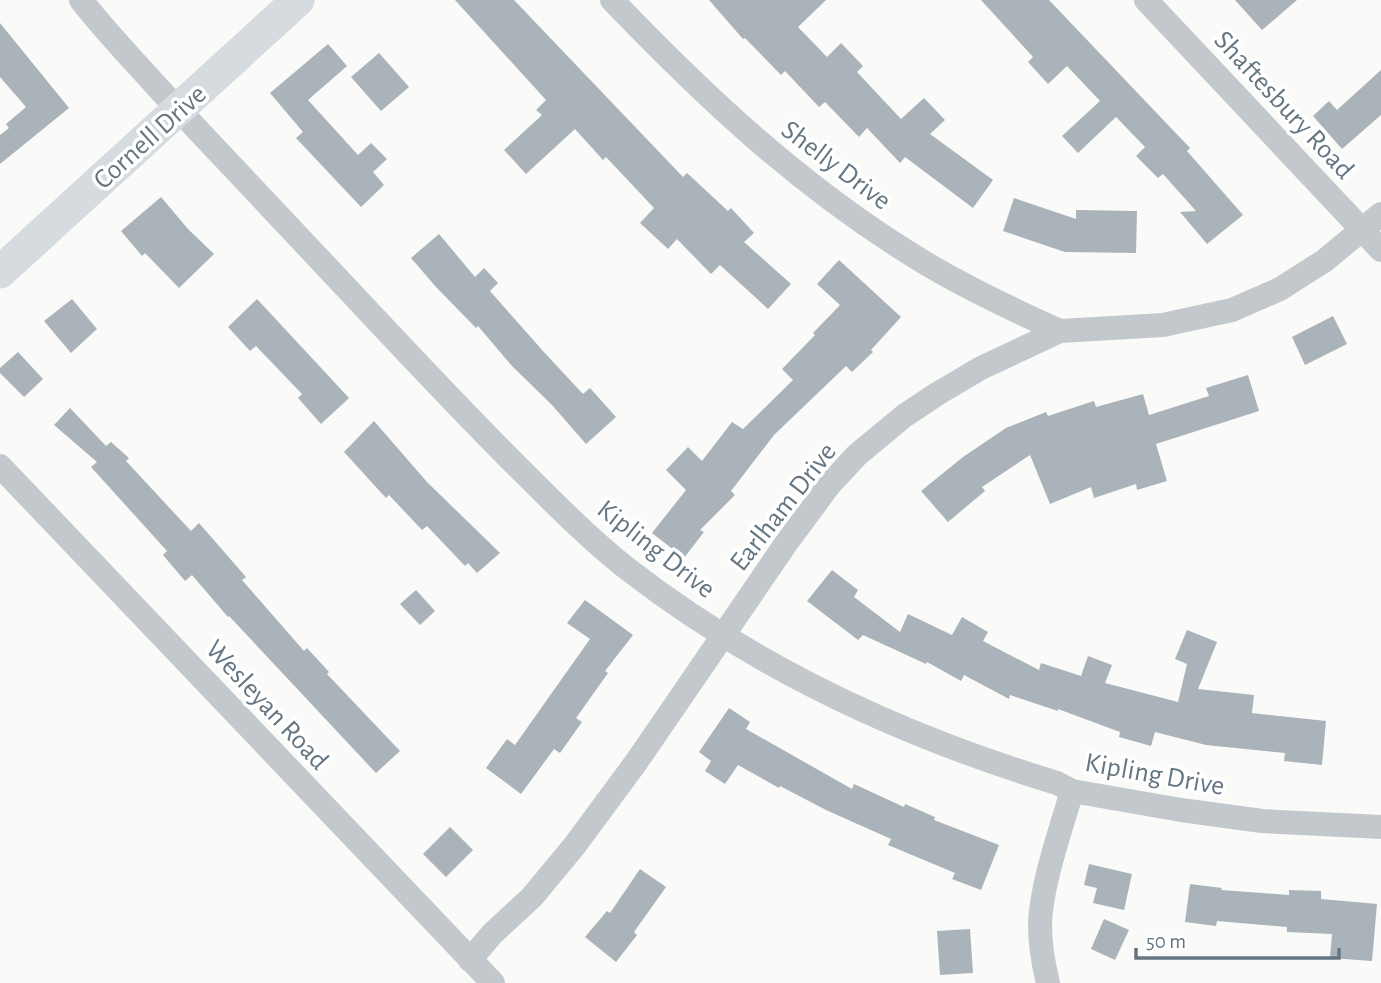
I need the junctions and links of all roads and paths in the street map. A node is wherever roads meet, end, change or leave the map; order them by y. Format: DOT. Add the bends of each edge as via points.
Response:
graph roads {
  1 [pos="81,0"];
  2 [pos="298,0"];
  3 [pos="612,0"];
  4 [pos="1146,0"];
  5 [pos="179,110"];
  6 [pos="1381,214"];
  7 [pos="1362,230"];
  8 [pos="1381,250"];
  9 [pos="0,272"];
  10 [pos="1059,331"];
  11 [pos="0,466"];
  12 [pos="724,634"];
  13 [pos="1072,791"];
  14 [pos="1381,827"];
  15 [pos="470,960"];
  16 [pos="493,983"];
  17 [pos="1048,983"];
  1 -- 5 [label="street, Kipling Drive"];
  2 -- 5 [label="street, Cornell Drive"];
  3 -- 10 [label="street, Shelly Drive" via="750,136 850,214 918,259"];
  4 -- 7 [label="street, Shaftesbury Road"];
  5 -- 9 [label="street, Cornell Drive"];
  5 -- 12 [label="street, Kipling Drive" via="485,435 564,512 624,565"];
  6 -- 7 [label="street, Earlham Drive"];
  7 -- 8 [label="street, Shaftesbury Road"];
  7 -- 10 [label="street, Earlham Drive" via="1280,289 1232,310 1163,325"];
  10 -- 12 [label="street, Earlham Drive" via="937,394 858,455 830,484"];
  11 -- 15 [label="street, Wesleyan Road"];
  12 -- 13 [label="street, Kipling Drive" via="767,662 865,712"];
  12 -- 15 [label="street, Earlham Drive" via="575,845"];
  13 -- 14 [label="street, Kipling Drive" via="1262,821"];
  13 -- 17 [label="street" via="1040,921"];
  15 -- 16 [label="street, Wesleyan Road"];
}
